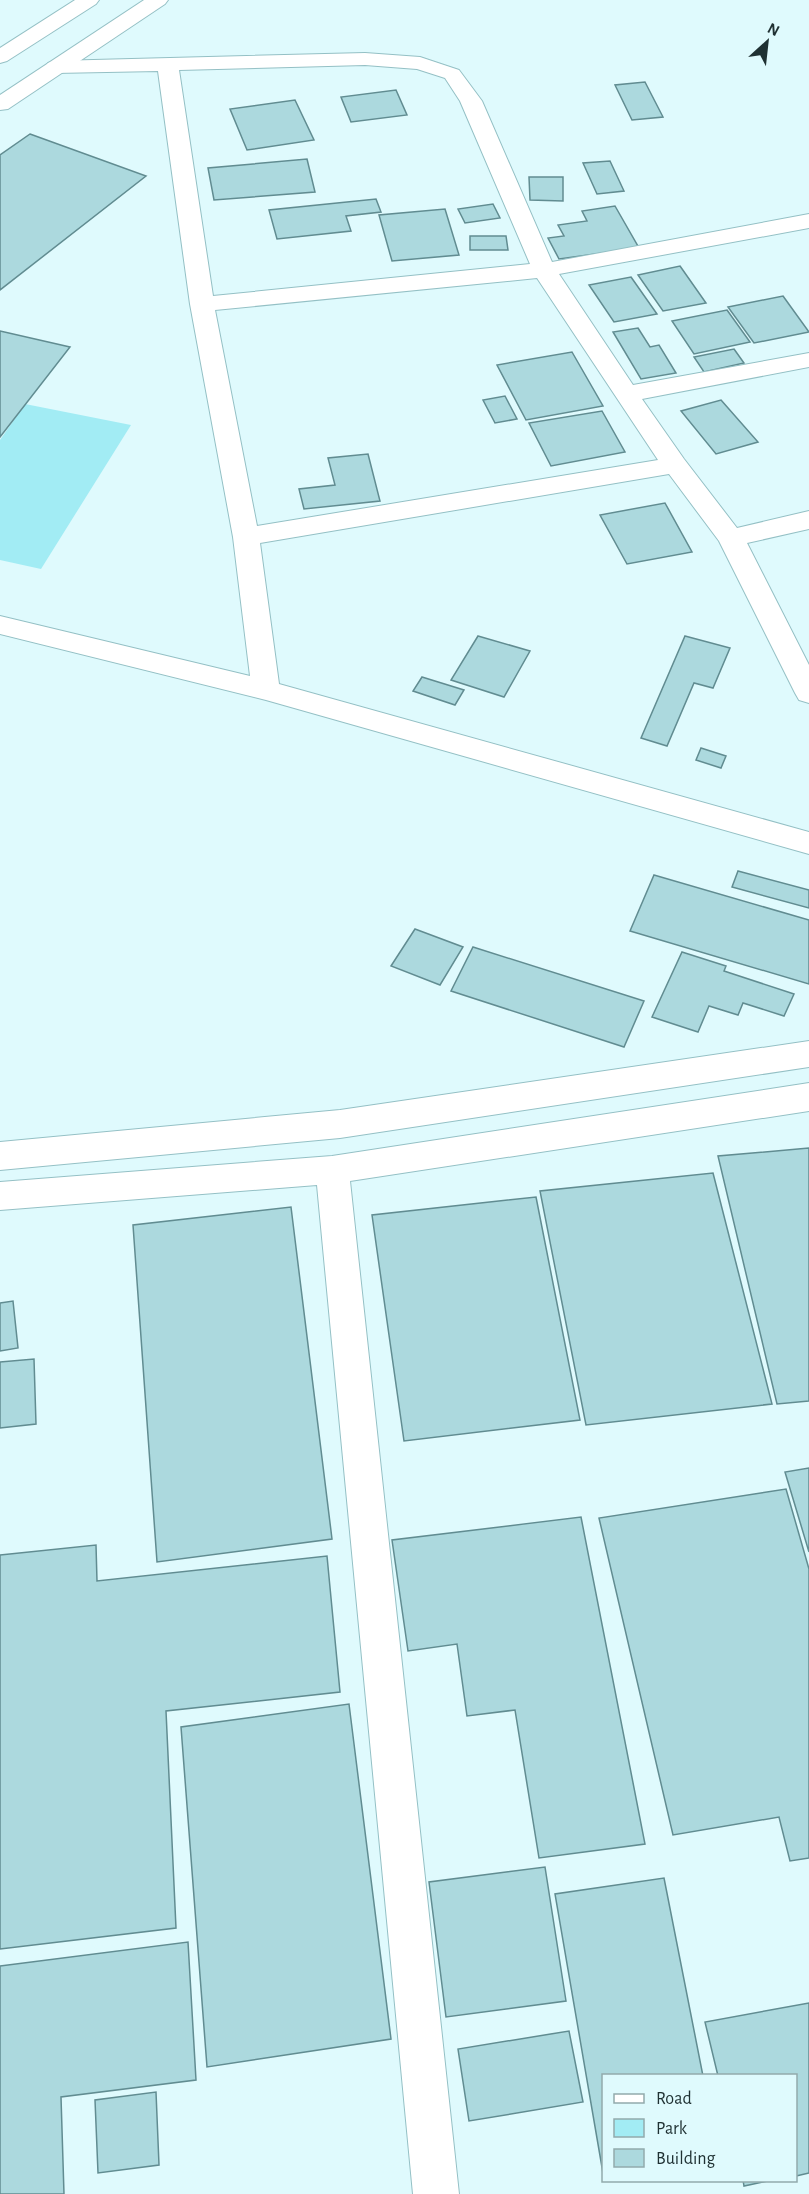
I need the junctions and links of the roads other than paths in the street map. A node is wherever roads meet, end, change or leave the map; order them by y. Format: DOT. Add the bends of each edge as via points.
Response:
graph roads {
  1 [pos="89,0"];
  2 [pos="158,0"];
  3 [pos="0,57"];
  4 [pos="168,64"];
  5 [pos="55,67"];
  6 [pos="0,104"];
  7 [pos="809,221"];
  8 [pos="544,270"];
  9 [pos="202,304"];
  10 [pos="809,360"];
  11 [pos="626,394"];
  12 [pos="675,465"];
  13 [pos="809,520"];
  14 [pos="246,537"];
  15 [pos="731,537"];
  16 [pos="0,625"];
  17 [pos="266,690"];
  18 [pos="809,693"];
  19 [pos="809,843"];
  20 [pos="809,1054"];
  21 [pos="809,1097"];
  22 [pos="0,1156"];
  23 [pos="332,1170"];
  24 [pos="0,1196"];
  25 [pos="436,2194"];
  1 -- 3 [label="main road"];
  2 -- 5 [label="main road"];
  4 -- 5 [label="main road"];
  4 -- 8 [label="main road" via="365,59 420,63 452,74 471,101"];
  4 -- 9 [label="main road"];
  5 -- 6 [label="main road"];
  7 -- 8 [label="main road"];
  8 -- 9 [label="main road"];
  8 -- 11 [label="main road"];
  9 -- 14 [label="main road"];
  10 -- 11 [label="main road"];
  11 -- 12 [label="main road"];
  12 -- 14 [label="main road"];
  12 -- 15 [label="main road"];
  13 -- 15 [label="main road"];
  14 -- 17 [label="main road"];
  15 -- 18 [label="main road"];
  16 -- 17 [label="main road"];
  17 -- 19 [label="main road"];
  20 -- 22 [label="main road" via="340,1124"];
  21 -- 23 [label="main road"];
  23 -- 24 [label="main road"];
  23 -- 25 [label="main road"];
}
